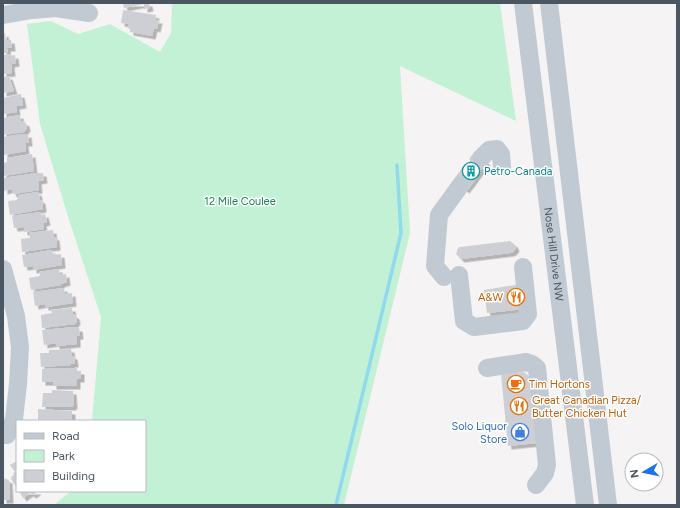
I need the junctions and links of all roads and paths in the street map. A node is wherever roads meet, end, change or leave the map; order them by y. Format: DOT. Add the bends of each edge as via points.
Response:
graph roads {
  1 [pos="523,3"];
  2 [pos="549,3"];
  3 [pos="89,13"];
  4 [pos="3,15"];
  5 [pos="482,157"];
  6 [pos="502,167"];
  7 [pos="460,186"];
  8 [pos="523,267"];
  9 [pos="3,269"];
  10 [pos="487,368"];
  11 [pos="3,435"];
  12 [pos="536,485"];
  13 [pos="585,505"];
  14 [pos="608,505"];
  1 -- 13 [label="street, Nose Hill Drive NW"];
  2 -- 14 [label="street"];
  3 -- 4 [label="street" via="56,8"];
  5 -- 6 [label="street" via="489,150 497,149"];
  7 -- 8 [label="street" via="439,214 435,266 451,276 464,321 474,327 523,321 528,314"];
  9 -- 11 [label="street" via="16,316 20,360 14,419 6,435"];
  10 -- 12 [label="street" via="526,362 537,368 547,465 545,473"];
}
